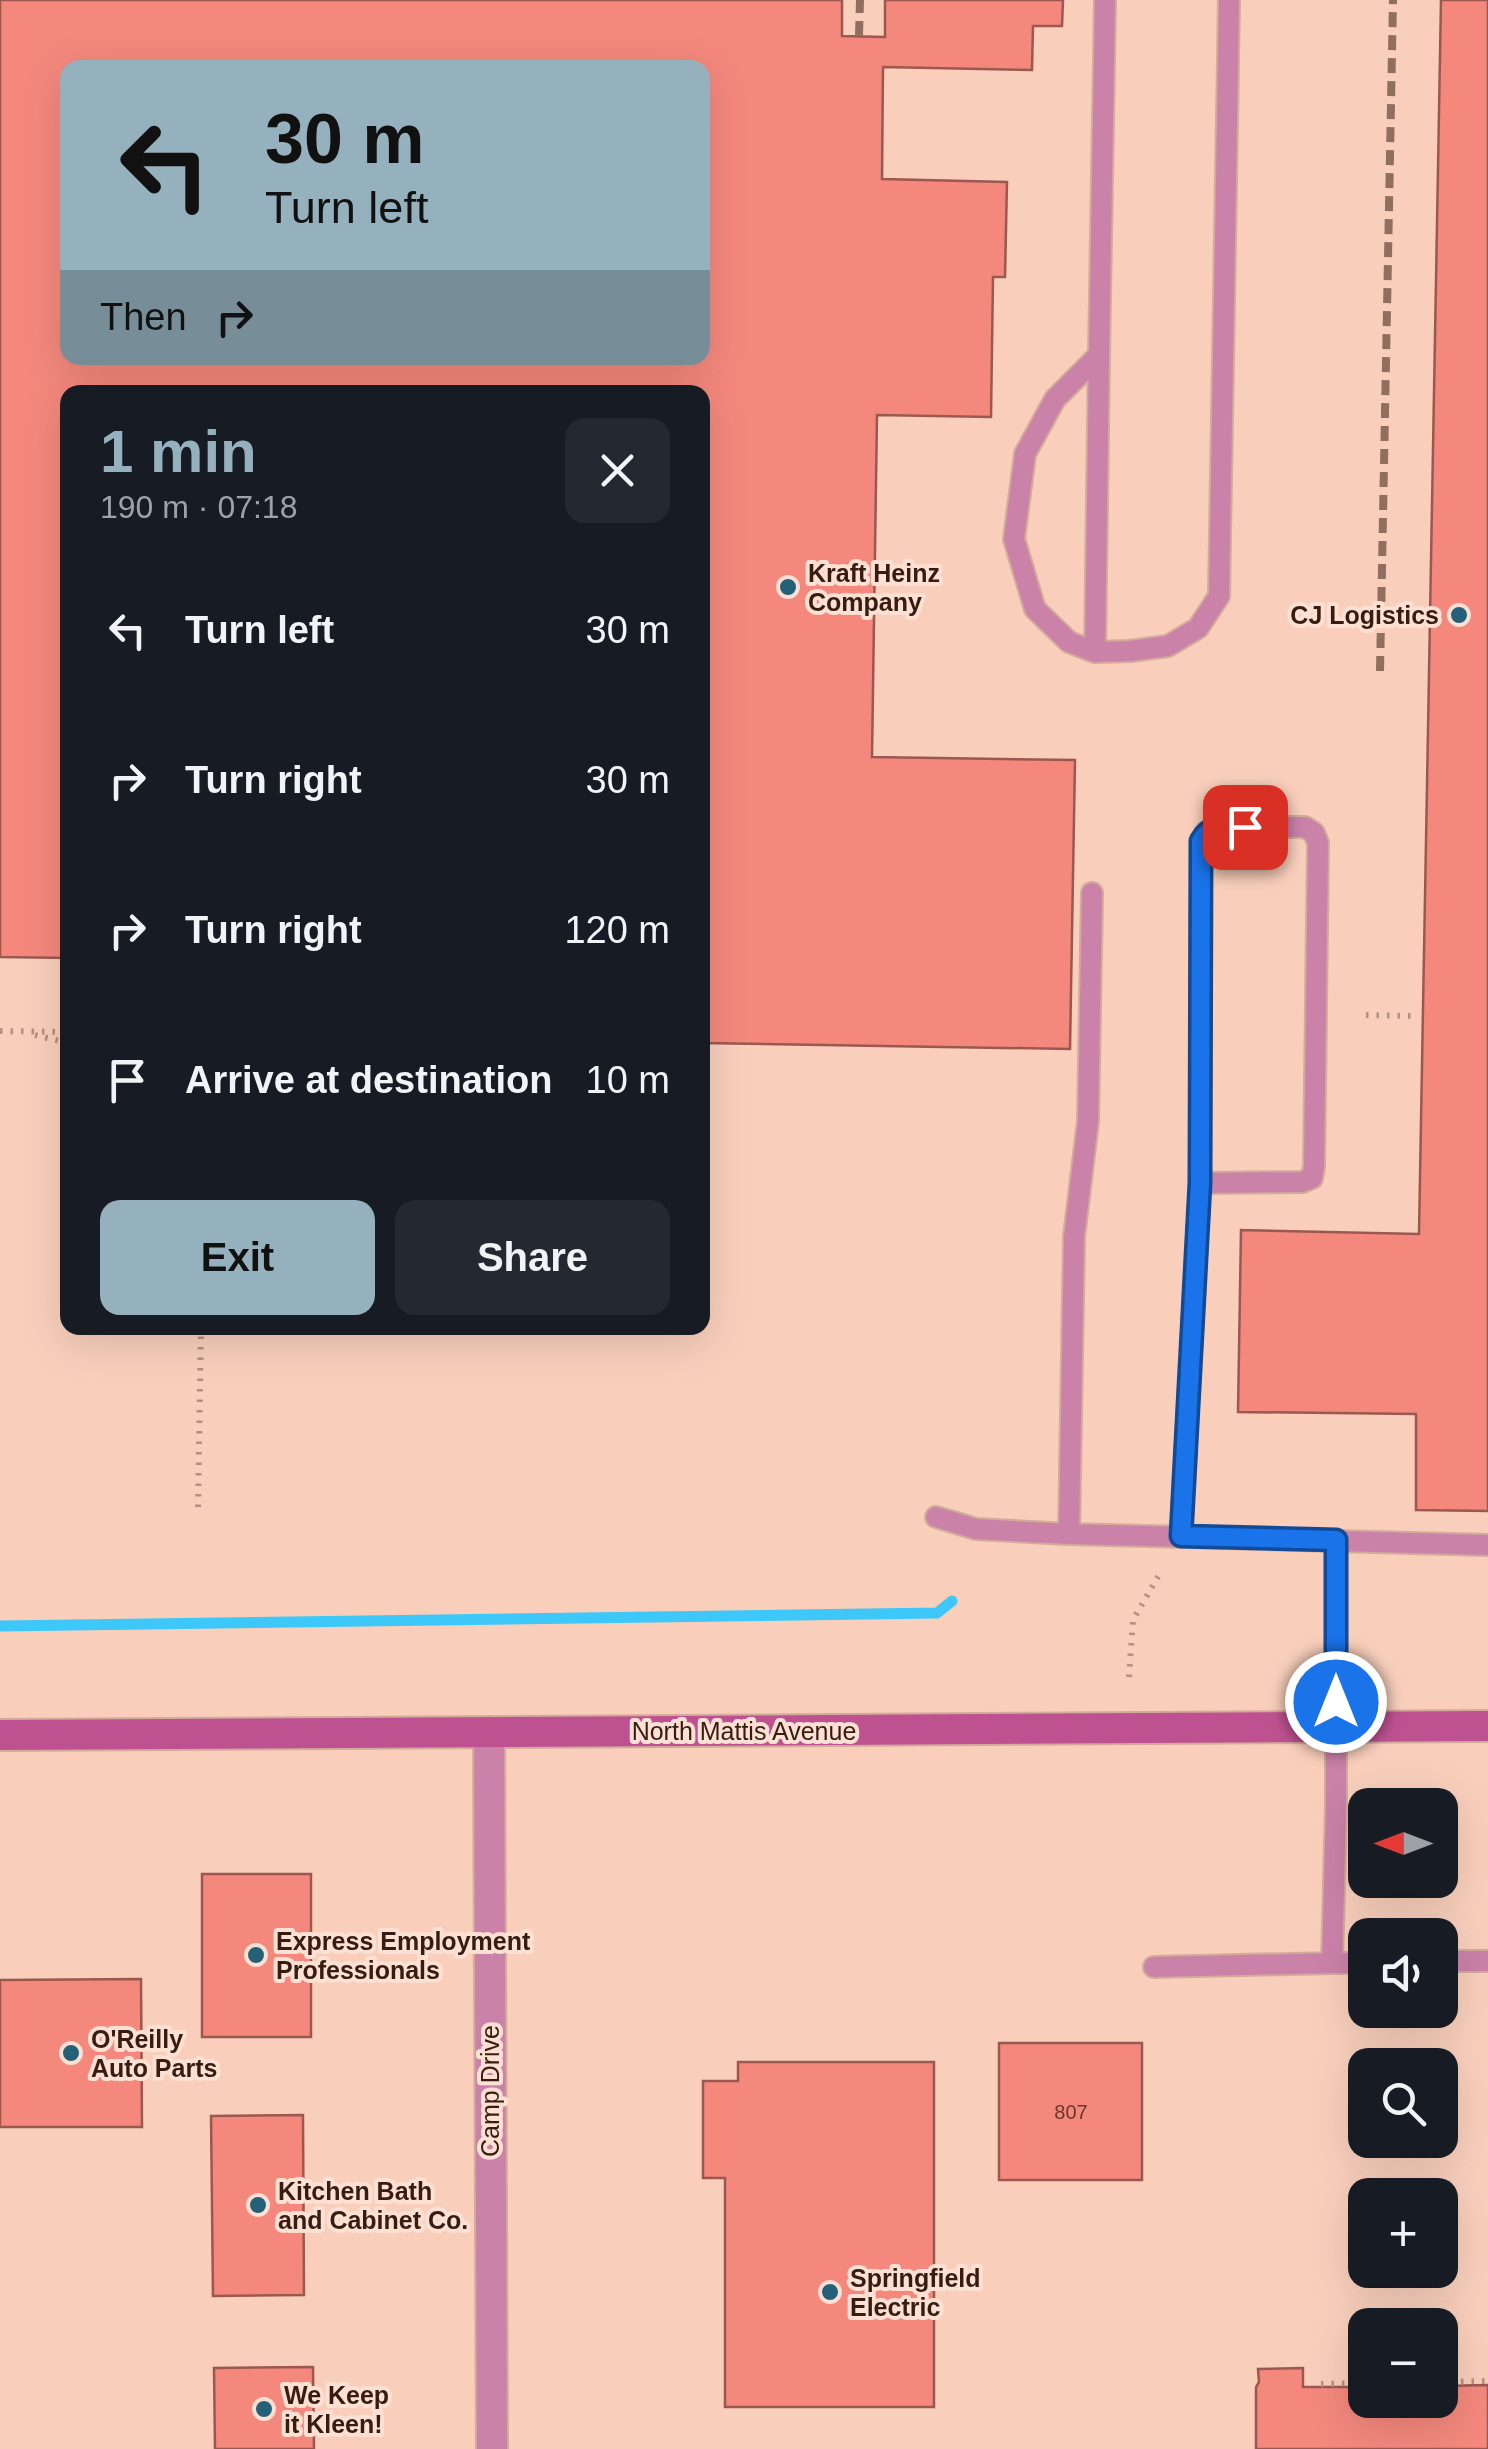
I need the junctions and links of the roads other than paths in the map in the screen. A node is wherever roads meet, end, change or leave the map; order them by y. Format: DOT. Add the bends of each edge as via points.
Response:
graph roads {
  1 [pos="1105,0"];
  2 [pos="1229,0"];
  3 [pos="1099,355"];
  4 [pos="1095,652"];
  5 [pos="1092,893"];
  6 [pos="1200,1183"];
  7 [pos="936,1517"];
  8 [pos="1069,1534"];
  9 [pos="1181,1536"];
  10 [pos="1336,1540"];
  11 [pos="1488,1544"];
  12 [pos="1488,1726"];
  13 [pos="1335,1728"];
  14 [pos="489,1732"];
  15 [pos="0,1735"];
  16 [pos="1488,1961"];
  17 [pos="1458,1962"];
  18 [pos="1332,1963"];
  19 [pos="1348,1963"];
  20 [pos="1154,1967"];
  21 [pos="492,2449"];
  1 -- 3 [label="lane"];
  2 -- 4 [label="lane" via="1219,596 1198,628 1168,646"];
  3 -- 4 [label="lane"];
  3 -- 4 [label="lane" via="1055,399 1025,454 1014,539 1035,609 1069,642"];
  5 -- 8 [label="lane" via="1088,1121 1074,1237"];
  6 -- 6 [label="lane" via="1201,841 1216,827 1305,827 1318,843 1312,1178"];
  6 -- 9 [label="lane"];
  7 -- 8 [label="lane" via="976,1528"];
  8 -- 9 [label="lane"];
  9 -- 10 [label="lane"];
  10 -- 11 [label="lane"];
  10 -- 13 [label="lane"];
  12 -- 13 [label="main road, North Mattis Avenue"];
  13 -- 14 [label="main road, North Mattis Avenue"];
  13 -- 18 [label="lane"];
  14 -- 15 [label="main road, North Mattis Avenue"];
  14 -- 21 [label="street, Camp Drive"];
  16 -- 17 [label="lane"];
  18 -- 19 [label="lane"];
  18 -- 20 [label="lane"];
}
